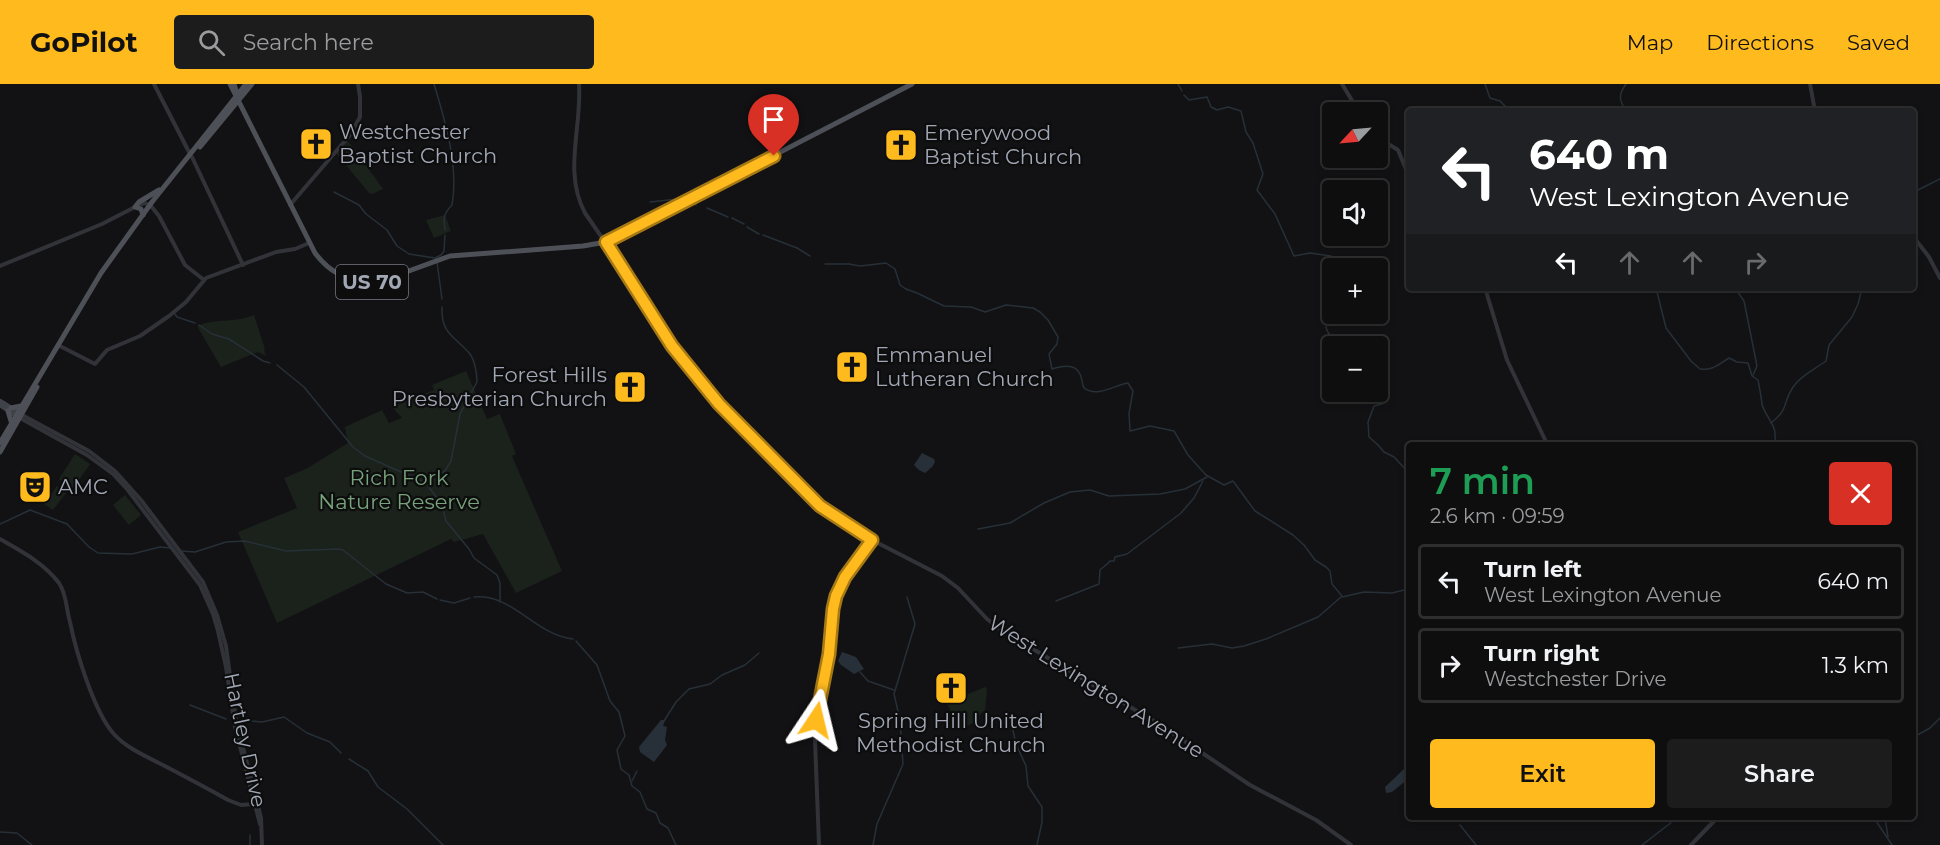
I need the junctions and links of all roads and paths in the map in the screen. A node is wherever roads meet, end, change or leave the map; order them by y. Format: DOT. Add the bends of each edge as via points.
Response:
graph roads {
  1 [pos="154,84"];
  2 [pos="233,84"];
  3 [pos="246,84"];
  4 [pos="252,84"];
  5 [pos="358,84"];
  6 [pos="579,84"];
  7 [pos="912,84"];
  8 [pos="1342,84"];
  9 [pos="1810,84"];
  10 [pos="238,98"];
  11 [pos="1353,102"];
  12 [pos="1814,108"];
  13 [pos="231,109"];
  14 [pos="248,118"];
  15 [pos="1388,144"];
  16 [pos="191,155"];
  17 [pos="1406,169"];
  18 [pos="163,188"];
  19 [pos="151,206"];
  20 [pos="290,206"];
  21 [pos="135,207"];
  22 [pos="143,215"];
  23 [pos="1916,240"];
  24 [pos="606,242"];
  25 [pos="309,243"];
  26 [pos="243,265"];
  27 [pos="0,266"];
  28 [pos="1940,278"];
  29 [pos="204,280"];
  30 [pos="1486,291"];
  31 [pos="58,344"];
  32 [pos="36,386"];
  33 [pos="0,403"];
  34 [pos="22,406"];
  35 [pos="10,409"];
  36 [pos="18,419"];
  37 [pos="1546,442"];
  38 [pos="0,443"];
  39 [pos="0,452"];
  40 [pos="0,539"];
  41 [pos="872,540"];
  42 [pos="254,804"];
  43 [pos="1715,820"];
  44 [pos="261,830"];
  45 [pos="262,845"];
  46 [pos="819,845"];
  47 [pos="1351,845"];
  48 [pos="1691,845"];
  1 -- 16 [label="street"];
  2 -- 3 [label="main road"];
  2 -- 10 [label="main road, US 70"];
  3 -- 10 [label="main road"];
  4 -- 10 [label="main road"];
  5 -- 20 [label="street" via="360,117 350,135"];
  6 -- 24 [label="street, West Lexington Avenue" via="576,190 585,213"];
  7 -- 24 [label="main road, US 70"];
  8 -- 11 [label="street"];
  9 -- 12 [label="street"];
  10 -- 13 [label="main road"];
  10 -- 14 [label="main road, US 70"];
  10 -- 16 [label="main road"];
  13 -- 14 [label="main road" via="239,107"];
  13 -- 16 [label="main road"];
  14 -- 20 [label="main road, US 70"];
  15 -- 17 [label="street" via="1398,150"];
  16 -- 18 [label="main road"];
  16 -- 19 [label="main road"];
  16 -- 26 [label="street"];
  18 -- 19 [label="main road"];
  18 -- 21 [label="main road"];
  19 -- 21 [label="street" via="142,203"];
  19 -- 22 [label="main road"];
  19 -- 29 [label="street" via="182,262"];
  20 -- 25 [label="main road, US 70"];
  21 -- 22 [label="main road"];
  21 -- 27 [label="street"];
  22 -- 31 [label="main road" via="101,273"];
  23 -- 28 [label="street"];
  24 -- 25 [label="main road, US 70" via="450,256 372,282 340,276 324,264"];
  24 -- 41 [label="street, West Lexington Avenue" via="672,346 719,404 820,506"];
  25 -- 26 [label="street"];
  26 -- 29 [label="street"];
  29 -- 31 [label="street" via="186,302 163,320 140,336 107,350 98,362 92,364"];
  30 -- 37 [label="street" via="1507,360"];
  31 -- 32 [label="main road"];
  32 -- 34 [label="main road"];
  32 -- 36 [label="main road"];
  33 -- 35 [label="main road"];
  34 -- 35 [label="main road"];
  34 -- 36 [label="main road"];
  35 -- 36 [label="main road"];
  35 -- 36 [label="main road" via="12,417"];
  36 -- 38 [label="main road"];
  36 -- 39 [label="main road"];
  36 -- 42 [label="street, Hartley Drive" via="105,468 127,489 200,585 213,614"];
  36 -- 44 [label="street, Hartley Drive" via="89,451 115,471 203,582 218,615 228,657 236,720"];
  40 -- 42 [label="street" via="36,561 60,586 80,660 99,710 120,741 228,800"];
  41 -- 46 [label="street" via="845,577 833,609 816,730"];
  41 -- 47 [label="street, West Lexington Avenue" via="942,576 1001,630"];
  42 -- 44 [label="street, Hartley Drive"];
  43 -- 48 [label="street"];
  44 -- 45 [label="street"];
}
